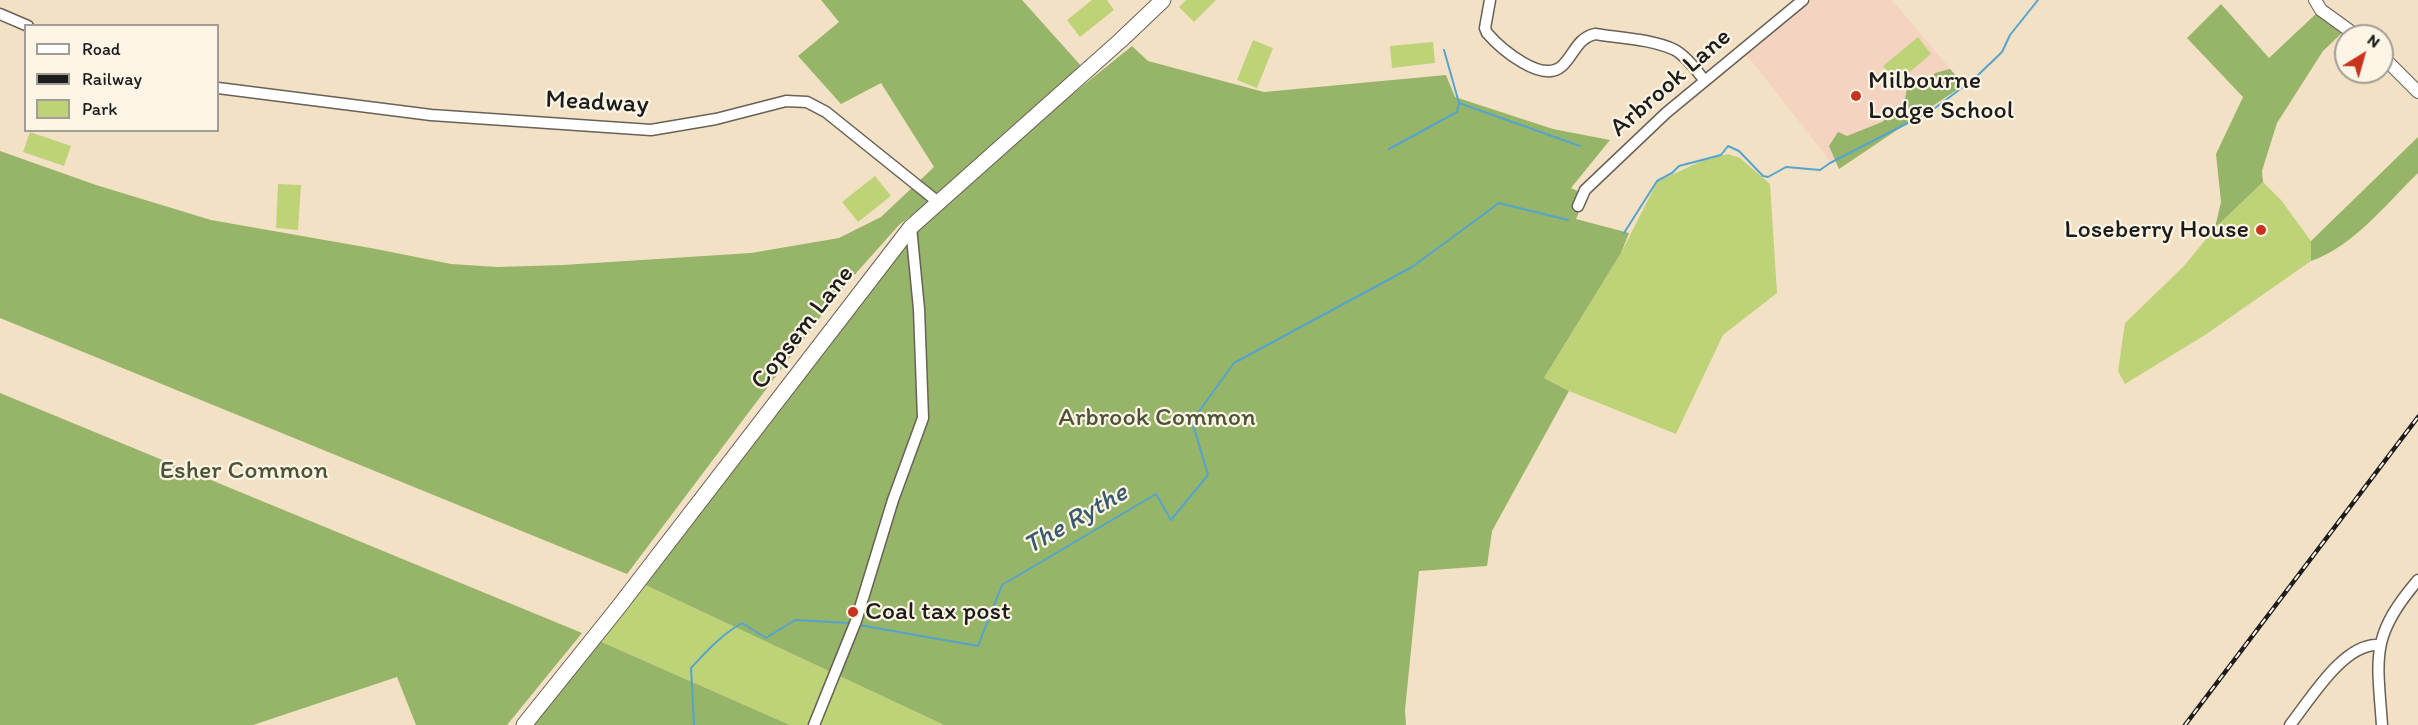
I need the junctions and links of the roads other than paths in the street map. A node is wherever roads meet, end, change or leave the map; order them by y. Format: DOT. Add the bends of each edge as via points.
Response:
graph roads {
  1 [pos="1163,0"];
  2 [pos="1490,0"];
  3 [pos="2315,0"];
  4 [pos="1795,3"];
  5 [pos="0,14"];
  6 [pos="24,24"];
  7 [pos="2340,24"];
  8 [pos="2394,68"];
  9 [pos="1705,81"];
  10 [pos="219,88"];
  11 [pos="2418,92"];
  12 [pos="938,202"];
  13 [pos="1578,206"];
  14 [pos="911,227"];
  15 [pos="2418,580"];
  16 [pos="2379,645"];
  17 [pos="524,725"];
  18 [pos="814,725"];
  19 [pos="2290,725"];
  20 [pos="2382,725"];
  1 -- 12 [label="main road, Copsem Lane"];
  2 -- 9 [label="street" via="1487,33 1534,70 1549,72 1561,67 1581,41 1595,34 1674,50"];
  3 -- 7 [label="street" via="2321,10"];
  4 -- 9 [label="street, Arbrook Lane"];
  5 -- 6 [label="street"];
  8 -- 11 [label="street"];
  9 -- 13 [label="street, Arbrook Lane" via="1605,169 1585,190"];
  10 -- 12 [label="street, Meadway" via="431,115 651,130 797,100 826,112"];
  12 -- 14 [label="main road, Copsem Lane"];
  14 -- 17 [label="main road, Copsem Lane"];
  14 -- 18 [label="street" via="920,309 923,418 855,625"];
  15 -- 16 [label="street" via="2393,613"];
  16 -- 19 [label="street" via="2364,646 2348,655"];
  16 -- 20 [label="street"];
}
